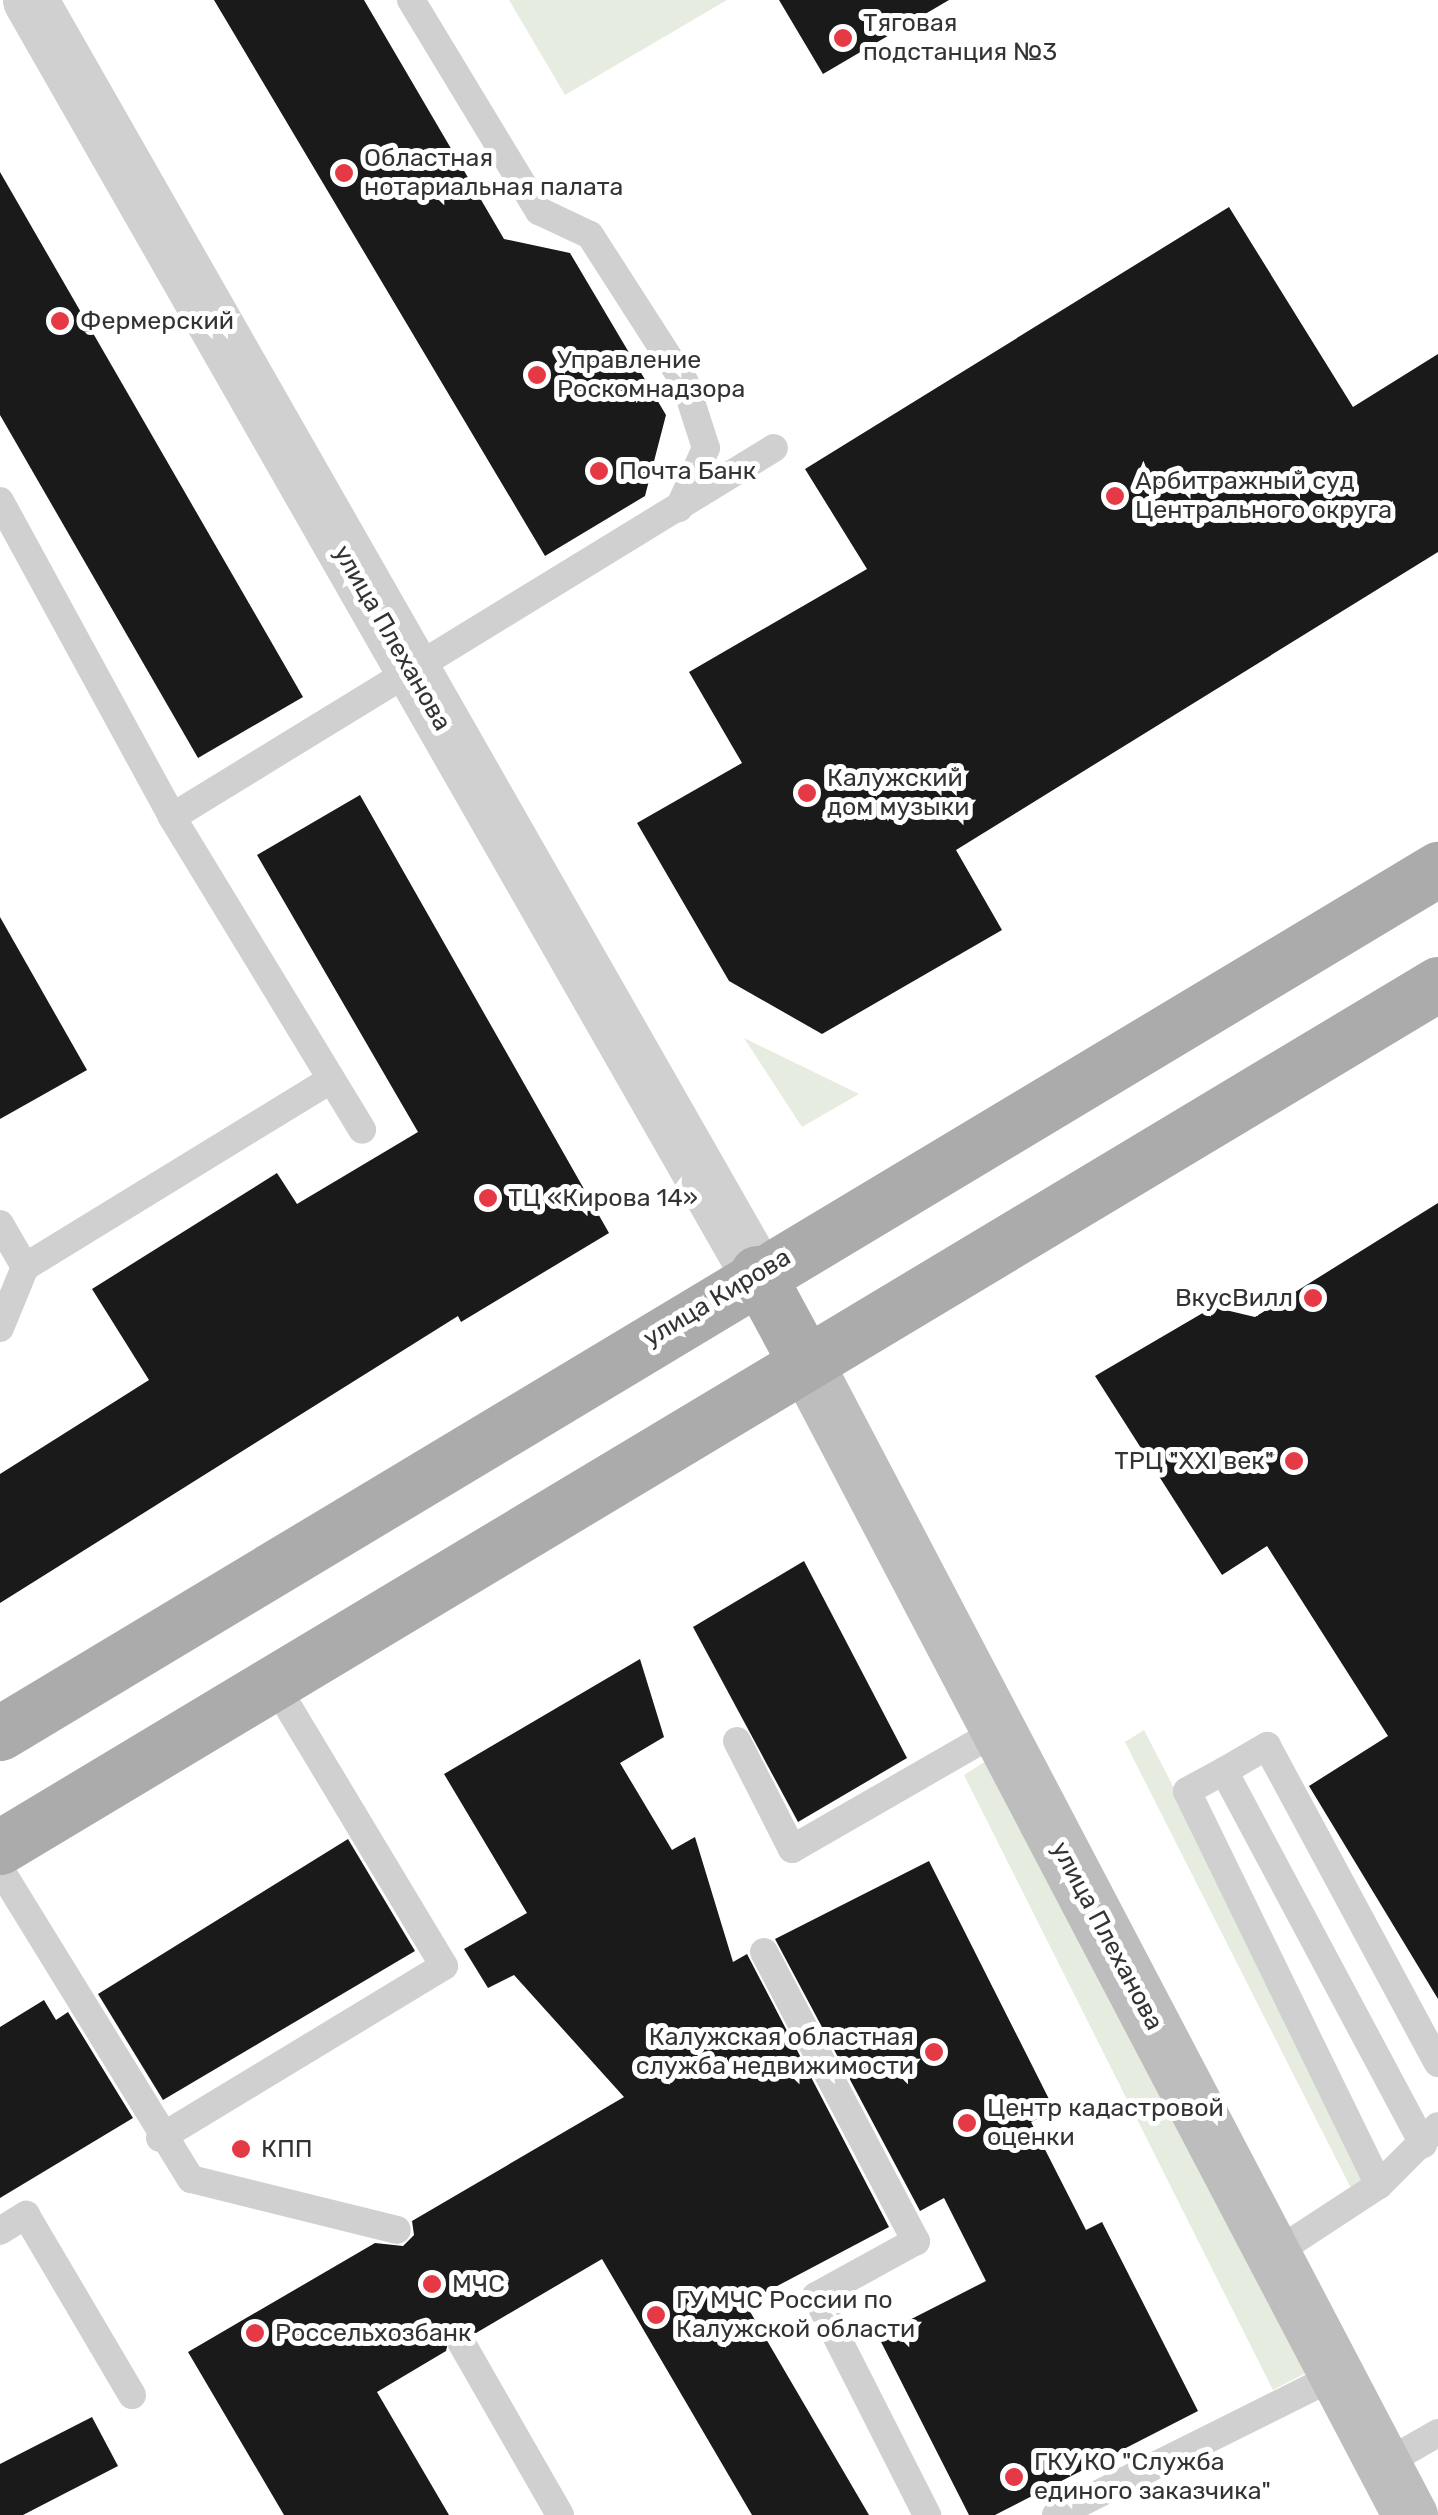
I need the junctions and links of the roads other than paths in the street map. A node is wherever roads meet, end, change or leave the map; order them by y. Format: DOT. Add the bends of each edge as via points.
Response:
graph roads {
  1 [pos="30,0"];
  2 [pos="410,0"];
  3 [pos="774,448"];
  4 [pos="0,500"];
  5 [pos="679,508"];
  6 [pos="412,675"];
  7 [pos="172,817"];
  8 [pos="1438,869"];
  9 [pos="1438,984"];
  10 [pos="330,1080"];
  11 [pos="362,1130"];
  12 [pos="0,1224"];
  13 [pos="25,1267"];
  14 [pos="757,1273"];
  15 [pos="0,1328"];
  16 [pos="802,1358"];
  17 [pos="273,1682"];
  18 [pos="2,1727"];
  19 [pos="999,1730"];
  20 [pos="737,1740"];
  21 [pos="1224,1771"];
  22 [pos="0,1847"];
  23 [pos="0,1869"];
  24 [pos="764,1952"];
  25 [pos="1438,2063"];
  26 [pos="1430,2135"];
  27 [pos="160,2138"];
  28 [pos="1378,2185"];
  29 [pos="0,2230"];
  30 [pos="397,2230"];
  31 [pos="1274,2254"];
  32 [pos="461,2342"];
  33 [pos="1337,2376"];
  34 [pos="132,2396"];
  35 [pos="1438,2434"];
  36 [pos="1393,2499"];
  37 [pos="560,2515"];
  38 [pos="927,2515"];
  39 [pos="1056,2515"];
  1 -- 6 [label="street, улица Плеханова"];
  2 -- 5 [label="lane" via="538,210 590,235 685,383 706,448"];
  3 -- 5 [label="lane"];
  4 -- 7 [label="lane"];
  5 -- 6 [label="lane"];
  6 -- 7 [label="lane"];
  6 -- 14 [label="street, улица Плеханова"];
  7 -- 10 [label="lane"];
  8 -- 14 [label="main road, улица Кирова"];
  9 -- 16 [label="main road"];
  10 -- 11 [label="lane"];
  10 -- 13 [label="lane"];
  12 -- 13 [label="lane"];
  13 -- 15 [label="lane"];
  14 -- 16 [label="main road"];
  14 -- 18 [label="main road, улица Кирова"];
  16 -- 17 [label="main road"];
  16 -- 19 [label="main road, улица Плеханова"];
  17 -- 22 [label="main road"];
  17 -- 27 [label="lane" via="444,1966"];
  19 -- 20 [label="lane" via="792,1849"];
  19 -- 31 [label="main road, улица Плеханова"];
  21 -- 25 [label="lane" via="1266,1746"];
  21 -- 26 [label="lane"];
  21 -- 28 [label="lane" via="1187,1791"];
  23 -- 27 [label="lane"];
  24 -- 38 [label="lane" via="916,2240 816,2296"];
  26 -- 28 [label="lane"];
  27 -- 30 [label="lane" via="192,2179"];
  28 -- 31 [label="lane"];
  29 -- 34 [label="lane" via="26,2215"];
  31 -- 33 [label="main road, улица Плеханова"];
  32 -- 37 [label="lane"];
  33 -- 36 [label="main road, улица Плеханова"];
  33 -- 39 [label="lane"];
  35 -- 36 [label="lane"];
}
